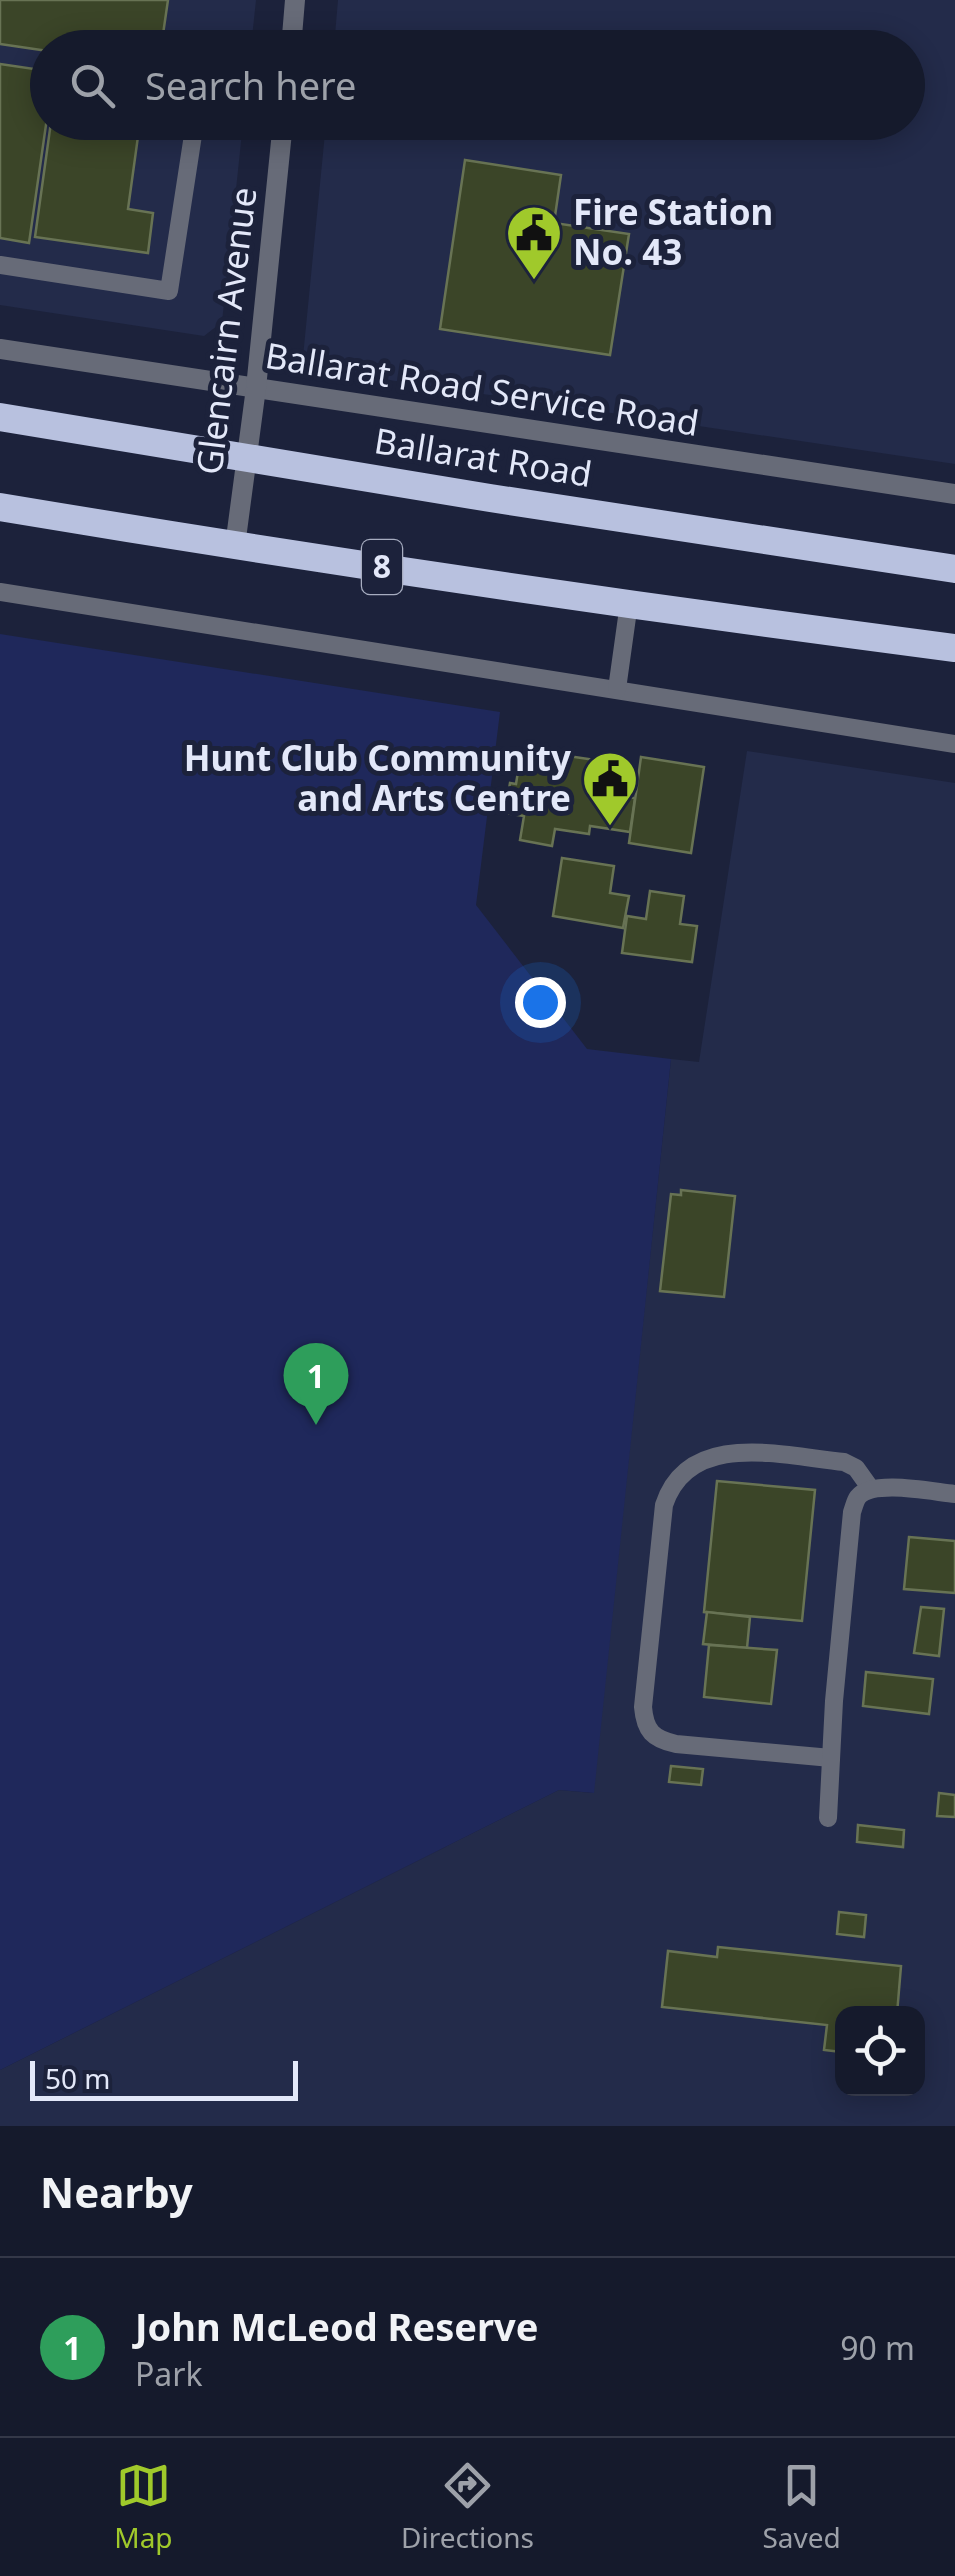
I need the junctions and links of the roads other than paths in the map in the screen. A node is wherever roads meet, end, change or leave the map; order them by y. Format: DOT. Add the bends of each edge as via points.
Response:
graph roads {
  1 [pos="296,0"];
  2 [pos="293,30"];
  3 [pos="192,140"];
  4 [pos="281,140"];
  5 [pos="0,265"];
  6 [pos="0,349"];
  7 [pos="256,388"];
  8 [pos="0,418"];
  9 [pos="246,456"];
  10 [pos="955,494"];
  11 [pos="0,507"];
  12 [pos="234,546"];
  13 [pos="955,569"];
  14 [pos="0,592"];
  15 [pos="629,603"];
  16 [pos="955,648"];
  17 [pos="617,690"];
  18 [pos="955,728"];
  19 [pos="929,740"];
  20 [pos="955,744"];
  21 [pos="871,1489"];
  22 [pos="955,1494"];
  23 [pos="832,1758"];
  24 [pos="828,1818"];
  1 -- 2 [label="street"];
  3 -- 5 [label="lane" via="169,291"];
  4 -- 7 [label="street, Glencairn Avenue"];
  6 -- 7 [label="street, Ballarat Road Service Road"];
  7 -- 9 [label="street, Glencairn Avenue"];
  7 -- 10 [label="street, Ballarat Road Service Road"];
  8 -- 9 [label="highway, Ballarat Road"];
  9 -- 12 [label="street, Glencairn Avenue"];
  9 -- 13 [label="highway, Ballarat Road"];
  11 -- 12 [label="highway, 8"];
  12 -- 15 [label="highway, 8"];
  14 -- 17 [label="lane"];
  15 -- 16 [label="highway, 8"];
  15 -- 17 [label="lane"];
  17 -- 19 [label="lane"];
  18 -- 19 [label="lane"];
  19 -- 20 [label="lane"];
  21 -- 22 [label="lane"];
  21 -- 23 [label="lane" via="852,1512"];
  21 -- 23 [label="lane" via="844,1462 729,1452 684,1470 664,1504 643,1707 649,1733 676,1744"];
  23 -- 24 [label="lane"];
}
